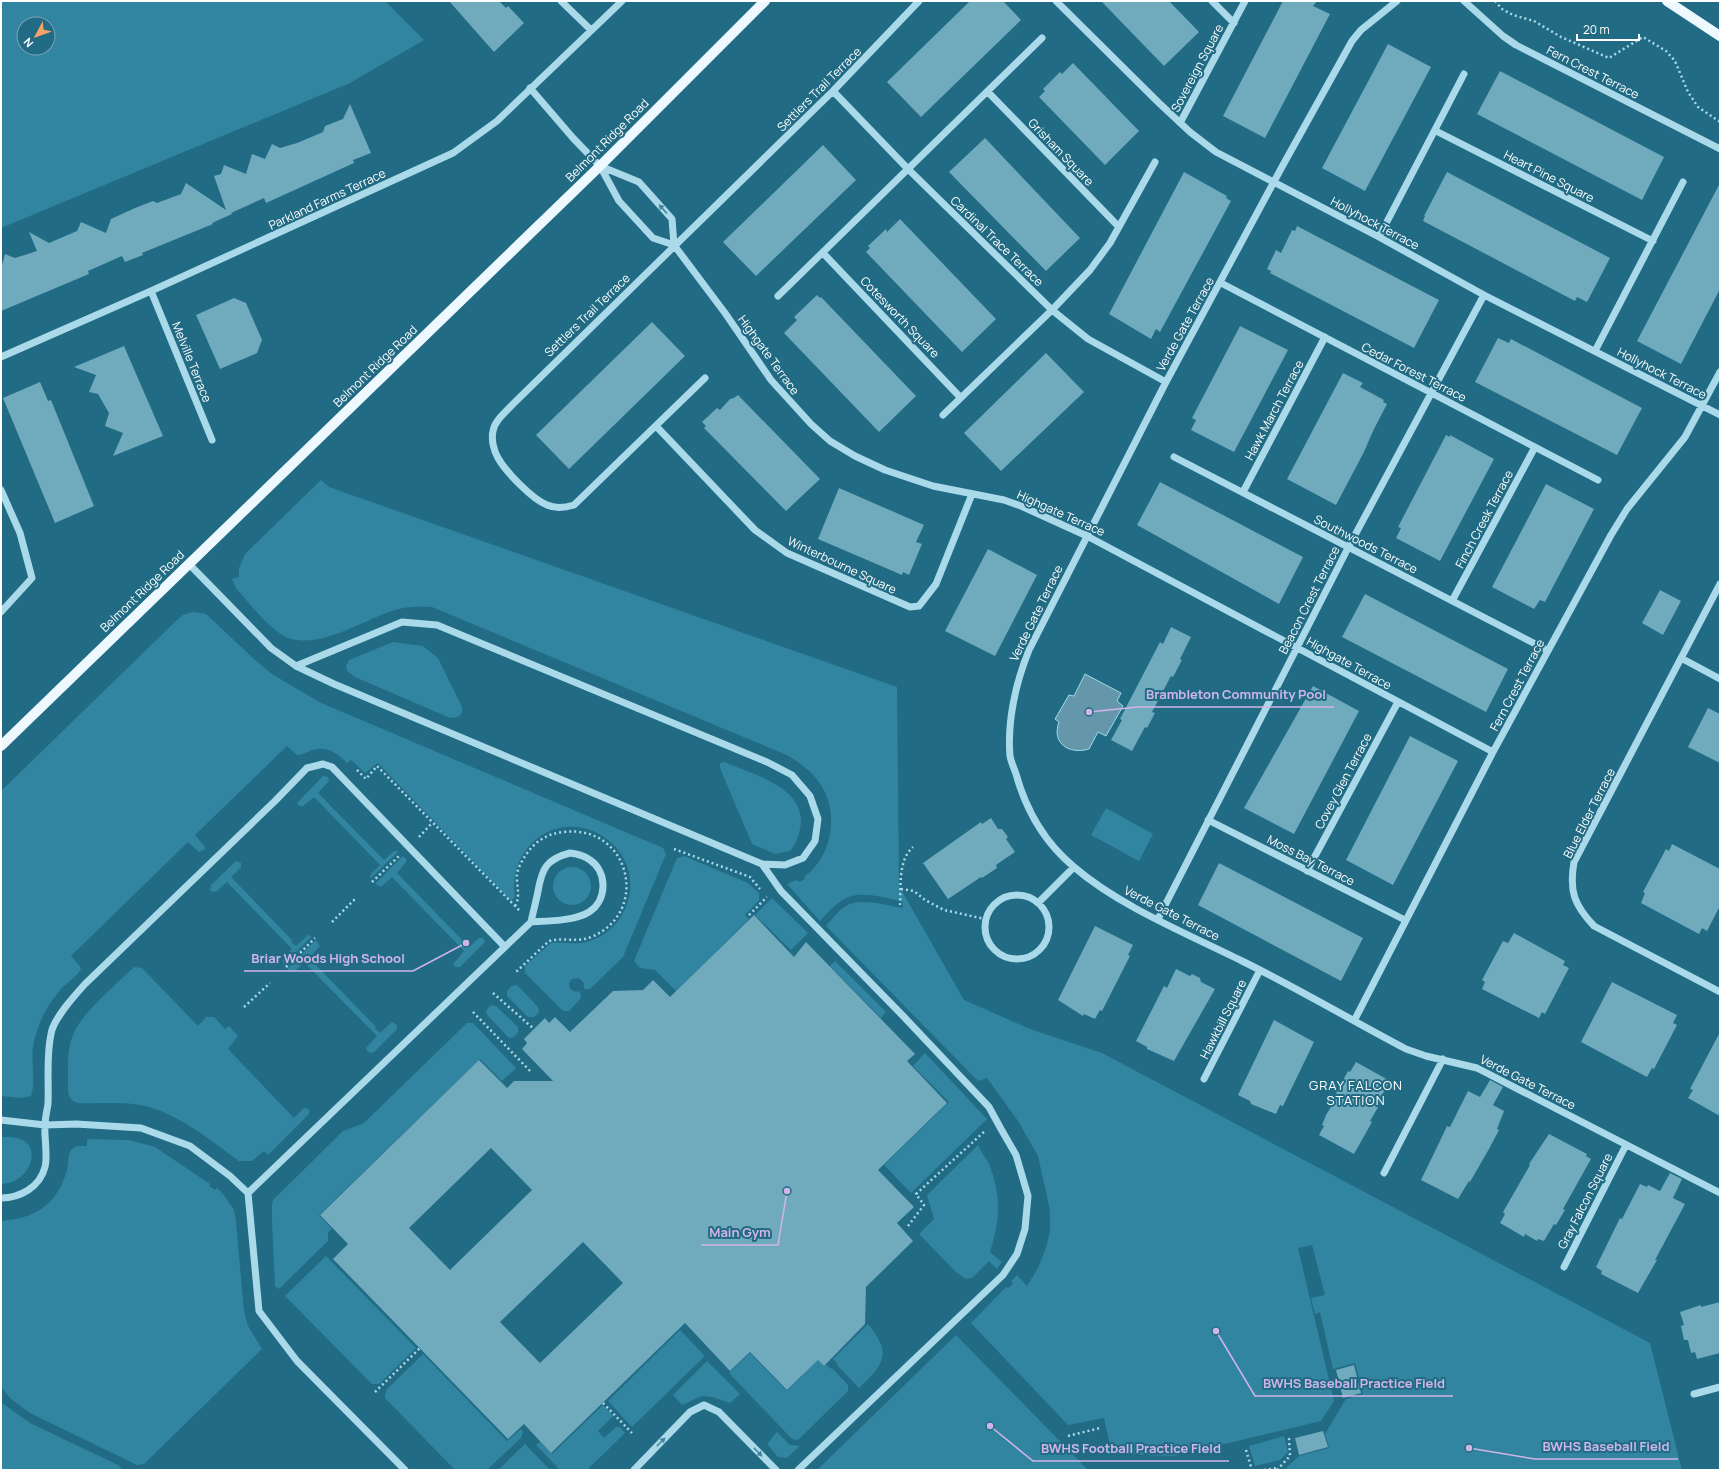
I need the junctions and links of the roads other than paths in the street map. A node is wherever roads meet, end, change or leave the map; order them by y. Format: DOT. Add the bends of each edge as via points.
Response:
graph roads {
  1 [pos="561,1"];
  2 [pos="622,1"];
  3 [pos="765,1"];
  4 [pos="919,1"];
  5 [pos="1212,1"];
  6 [pos="1245,1"];
  7 [pos="1398,1"];
  8 [pos="1464,1"];
  9 [pos="1667,1"];
  10 [pos="1059,2"];
  11 [pos="1234,23"];
  12 [pos="591,30"];
  13 [pos="1720,36"];
  14 [pos="1042,38"];
  15 [pos="1464,74"];
  16 [pos="530,88"];
  17 [pos="833,91"];
  18 [pos="988,92"];
  19 [pos="1180,123"];
  20 [pos="1436,131"];
  21 [pos="1720,149"];
  22 [pos="1155,162"];
  23 [pos="600,166"];
  24 [pos="908,169"];
  25 [pos="1683,182"];
  26 [pos="1273,183"];
  27 [pos="1119,226"];
  28 [pos="1379,237"];
  29 [pos="1653,241"];
  30 [pos="674,244"];
  31 [pos="823,253"];
  32 [pos="1220,283"];
  33 [pos="151,291"];
  34 [pos="1484,295"];
  35 [pos="778,296"];
  36 [pos="1052,310"];
  37 [pos="1324,337"];
  38 [pos="1595,351"];
  39 [pos="1,357"];
  40 [pos="1720,372"];
  41 [pos="705,378"];
  42 [pos="1166,382"];
  43 [pos="1432,393"];
  44 [pos="960,397"];
  45 [pos="1702,406"];
  46 [pos="943,415"];
  47 [pos="1720,415"];
  48 [pos="656,426"];
  49 [pos="212,440"];
  50 [pos="1534,447"];
  51 [pos="1174,457"];
  52 [pos="1598,480"];
  53 [pos="1,490"];
  54 [pos="1243,492"];
  55 [pos="972,494"];
  56 [pos="1087,536"];
  57 [pos="1348,548"];
  58 [pos="189,564"];
  59 [pos="1720,584"];
  60 [pos="1452,601"];
  61 [pos="1,612"];
  62 [pos="1297,647"];
  63 [pos="1547,650"];
  64 [pos="1681,658"];
  65 [pos="296,666"];
  66 [pos="1720,679"];
  67 [pos="1398,702"];
  68 [pos="1,746"];
  69 [pos="1493,752"];
  70 [pos="1208,820"];
  71 [pos="762,864"];
  72 [pos="1074,867"];
  73 [pos="1307,871"];
  74 [pos="1038,903"];
  75 [pos="1158,919"];
  76 [pos="1405,920"];
  77 [pos="531,922"];
  78 [pos="505,947"];
  79 [pos="1260,970"];
  80 [pos="1720,992"];
  81 [pos="1354,1021"];
  82 [pos="1443,1059"];
  83 [pos="1204,1078"];
  84 [pos="1,1120"];
  85 [pos="45,1125"];
  86 [pos="1626,1145"];
  87 [pos="1384,1173"];
  88 [pos="248,1192"];
  89 [pos="1720,1193"];
  90 [pos="1,1198"];
  91 [pos="1564,1267"];
  92 [pos="1720,1387"];
  93 [pos="1694,1394"];
  94 [pos="405,1470"];
  95 [pos="634,1470"];
  96 [pos="776,1470"];
  97 [pos="798,1470"];
  1 -- 12 [label="street"];
  2 -- 12 [label="street, Parkland Farms Terrace"];
  3 -- 23 [label="main road, Belmont Ridge Road"];
  4 -- 17 [label="street, Settlers Trail Terrace"];
  5 -- 11 [label="street, Sovereign Square"];
  6 -- 11 [label="street, Sovereign Square"];
  7 -- 26 [label="street, Verde Gate Terrace" via="1360,30 1352,41"];
  8 -- 21 [label="street, Fern Crest Terrace" via="1516,45"];
  9 -- 13 [label="main road"];
  10 -- 19 [label="street, Hollyhock Terrace"];
  11 -- 19 [label="street, Sovereign Square"];
  12 -- 16 [label="street, Parkland Farms Terrace"];
  14 -- 18 [label="street"];
  15 -- 20 [label="street"];
  16 -- 23 [label="street"];
  16 -- 33 [label="street, Parkland Farms Terrace" via="497,121 454,153"];
  17 -- 24 [label="street, Cardinal Trace Terrace"];
  17 -- 30 [label="street, Settlers Trail Terrace"];
  18 -- 24 [label="street"];
  18 -- 27 [label="street, Grisham Square"];
  19 -- 26 [label="street, Hollyhock Terrace" via="1216,152"];
  20 -- 28 [label="street"];
  20 -- 29 [label="street, Heart Pine Square"];
  22 -- 27 [label="street"];
  23 -- 30 [label="street" via="619,201 653,238"];
  30 -- 23 [label="street, one-way" via="672,219 639,182"];
  23 -- 58 [label="main road, Belmont Ridge Road"];
  24 -- 31 [label="street"];
  24 -- 36 [label="street, Cardinal Trace Terrace"];
  25 -- 29 [label="street"];
  26 -- 28 [label="street, Hollyhock Terrace"];
  26 -- 32 [label="street, Verde Gate Terrace"];
  27 -- 36 [label="street" via="1101,257"];
  28 -- 34 [label="street, Hollyhock Terrace"];
  29 -- 38 [label="street"];
  30 -- 48 [label="street, Settlers Trail Terrace" via="498,420 493,431 493,444 498,458 514,478 546,505 560,509 574,505"];
  30 -- 55 [label="street, Highgate Terrace" via="771,380 830,441 854,456 885,470 933,486"];
  31 -- 35 [label="street"];
  31 -- 44 [label="street, Cotesworth Square"];
  32 -- 37 [label="street, Cedar Forest Terrace"];
  32 -- 42 [label="street, Verde Gate Terrace"];
  33 -- 39 [label="street, Parkland Farms Terrace"];
  33 -- 49 [label="street, Melville Terrace"];
  34 -- 38 [label="street, Hollyhock Terrace"];
  34 -- 43 [label="street, Beacon Crest Terrace"];
  36 -- 42 [label="street, Cardinal Trace Terrace" via="1088,339"];
  36 -- 44 [label="street"];
  37 -- 43 [label="street, Cedar Forest Terrace"];
  37 -- 54 [label="street, Hawk March Terrace"];
  38 -- 45 [label="street, Hollyhock Terrace"];
  40 -- 45 [label="street, Fern Crest Terrace"];
  41 -- 48 [label="street, Settlers Trail Terrace"];
  42 -- 56 [label="street, Verde Gate Terrace"];
  43 -- 50 [label="street, Cedar Forest Terrace"];
  43 -- 57 [label="street, Beacon Crest Terrace"];
  44 -- 46 [label="street"];
  45 -- 47 [label="street, Hollyhock Terrace"];
  45 -- 63 [label="street, Fern Crest Terrace" via="1677,448 1627,509"];
  48 -- 55 [label="street, Winterbourne Square" via="765,539 787,553 910,607 919,606 936,584"];
  50 -- 52 [label="street, Cedar Forest Terrace"];
  50 -- 60 [label="street, Finch Creek Terrace"];
  51 -- 54 [label="street, Southwoods Terrace"];
  53 -- 61 [label="street" via="20,533 32,578"];
  54 -- 57 [label="street, Southwoods Terrace"];
  55 -- 56 [label="street, Highgate Terrace" via="1021,506"];
  56 -- 62 [label="street, Highgate Terrace"];
  56 -- 72 [label="street, Verde Gate Terrace" via="1020,672 1011,731 1010,757 1022,796 1036,823"];
  57 -- 60 [label="street, Southwoods Terrace"];
  57 -- 62 [label="street, Beacon Crest Terrace"];
  58 -- 65 [label="street" via="271,648"];
  58 -- 68 [label="main road, Belmont Ridge Road"];
  59 -- 64 [label="street, Blue Elder Terrace"];
  60 -- 63 [label="street, Southwoods Terrace"];
  62 -- 67 [label="street, Highgate Terrace"];
  62 -- 70 [label="street, Beacon Crest Terrace"];
  63 -- 69 [label="street, Fern Crest Terrace"];
  64 -- 66 [label="street"];
  64 -- 80 [label="street, Blue Elder Terrace" via="1574,862 1571,880 1581,913 1594,926"];
  65 -- 71 [label="street"];
  65 -- 71 [label="street" via="402,622 437,625 766,762 792,775 810,796 818,819 815,841 803,858 786,865"];
  67 -- 69 [label="street, Highgate Terrace"];
  67 -- 73 [label="street, Covey Glen Terrace"];
  69 -- 76 [label="street, Fern Crest Terrace"];
  70 -- 73 [label="street, Moss Bay Terrace"];
  70 -- 75 [label="street, Beacon Crest Terrace"];
  71 -- 97 [label="street" via="781,891 989,1107 1016,1156 1028,1196 1025,1229 1017,1254 1003,1275"];
  72 -- 74 [label="street"];
  72 -- 75 [label="street, Verde Gate Terrace" via="1115,896"];
  73 -- 76 [label="street, Moss Bay Terrace"];
  74 -- 74 [label="street" via="1045,910 1049,920 1048,936 1041,950 1022,960 1012,960 993,950 984,931 989,909 1006,896 1028,897"];
  75 -- 79 [label="street, Verde Gate Terrace"];
  76 -- 81 [label="street, Fern Crest Terrace"];
  77 -- 77 [label="street" via="580,916 590,912 599,900 603,886 602,876 597,867 590,860 570,853 550,862 543,870"];
  77 -- 78 [label="street"];
  78 -- 85 [label="street" via="332,766 323,764 307,768 67,1003 51,1032"];
  78 -- 88 [label="street"];
  79 -- 81 [label="street, Verde Gate Terrace"];
  79 -- 83 [label="street, Hawkbill Square"];
  81 -- 82 [label="street, Verde Gate Terrace" via="1406,1049"];
  82 -- 86 [label="street, Verde Gate Terrace" via="1476,1068"];
  82 -- 87 [label="street"];
  84 -- 85 [label="street"];
  85 -- 88 [label="street" via="141,1128 190,1146"];
  85 -- 90 [label="street" via="46,1167 38,1182 28,1192"];
  86 -- 89 [label="street, Verde Gate Terrace"];
  86 -- 91 [label="street, Gray Falcon Square"];
  88 -- 94 [label="street" via="259,1311 297,1361"];
  92 -- 93 [label="street"];
  95 -- 96 [label="street, one-way" via="690,1412 704,1405 718,1412"];
}
